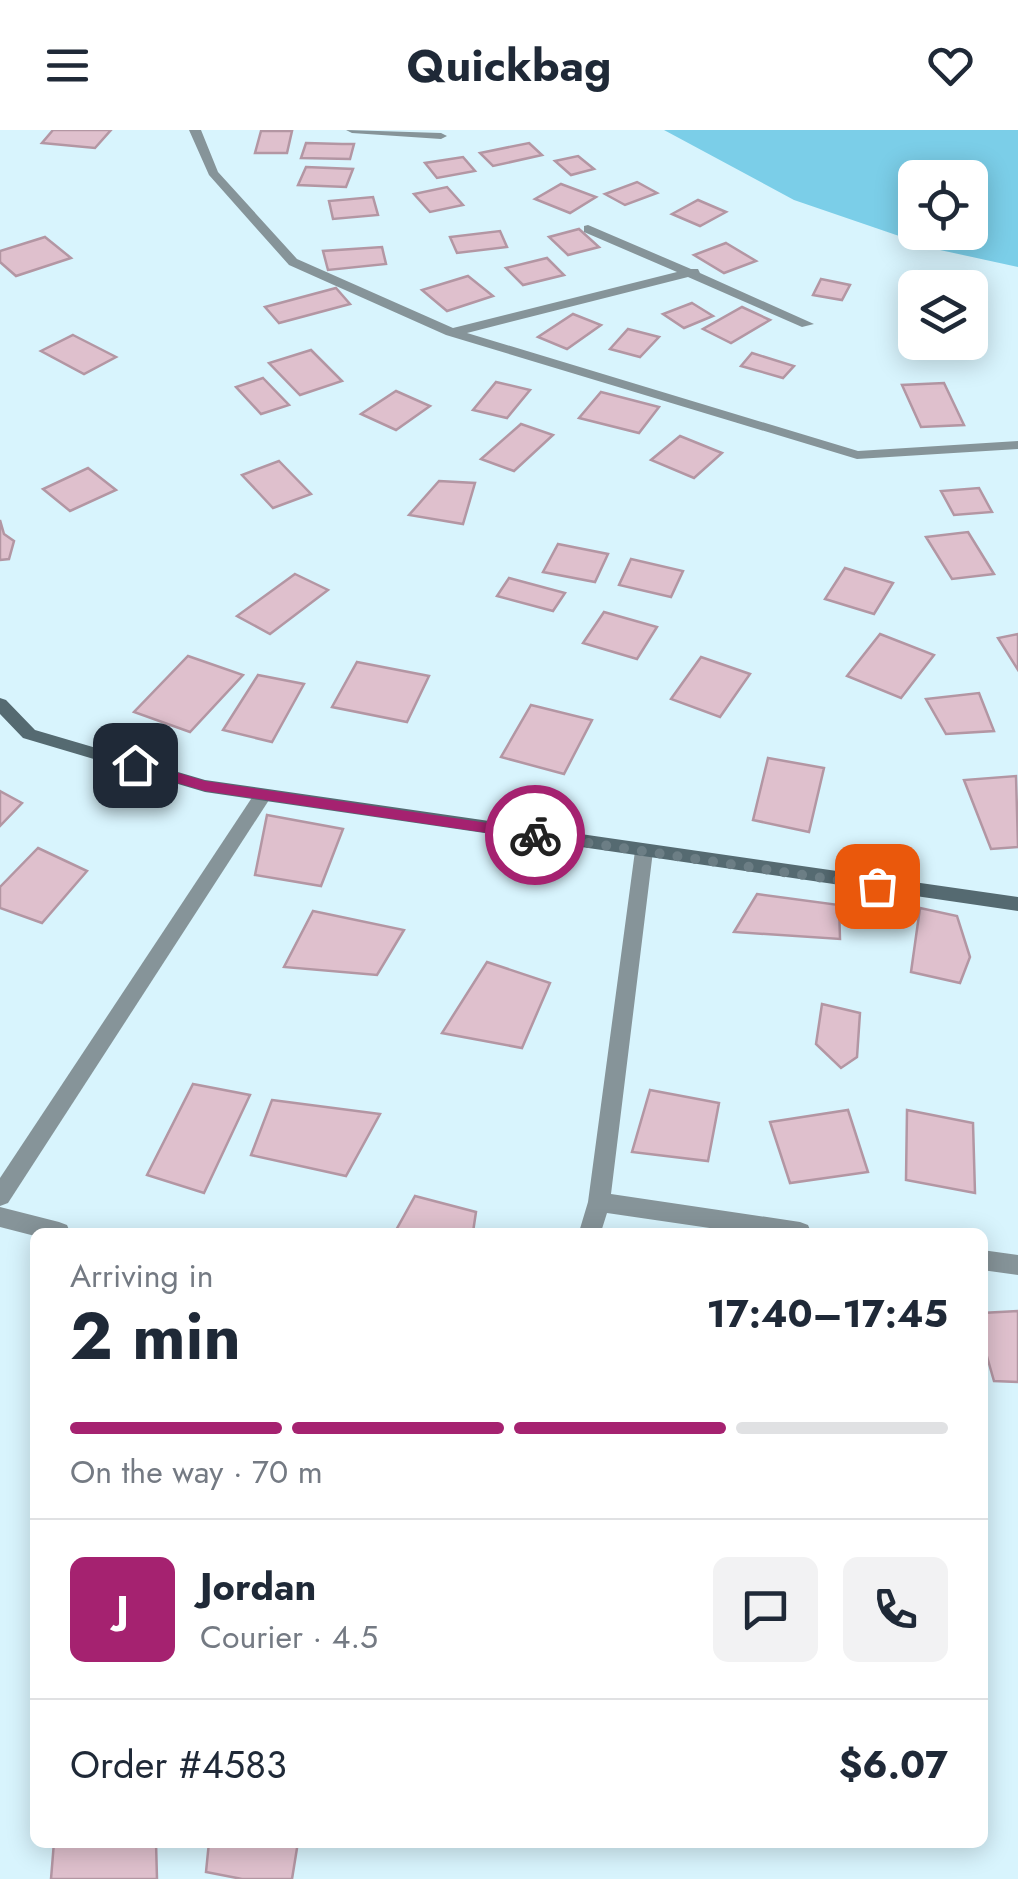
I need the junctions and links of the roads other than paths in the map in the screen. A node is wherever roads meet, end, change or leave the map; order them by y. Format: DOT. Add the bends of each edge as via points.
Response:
graph roads {
  1 [pos="195,130"];
  2 [pos="352,130"];
  3 [pos="442,136"];
  4 [pos="588,229"];
  5 [pos="694,272"];
  6 [pos="807,324"];
  7 [pos="451,332"];
  8 [pos="1018,445"];
  9 [pos="0,704"];
  10 [pos="263,795"];
  11 [pos="644,851"];
  12 [pos="1018,904"];
  13 [pos="0,1196"];
  14 [pos="599,1202"];
  15 [pos="0,1217"];
  16 [pos="43,1228"];
  17 [pos="591,1228"];
  18 [pos="773,1228"];
  19 [pos="988,1261"];
  20 [pos="1018,1265"];
  1 -- 7 [label="street" via="213,173 293,262"];
  2 -- 3 [label="street"];
  4 -- 5 [label="street"];
  5 -- 6 [label="street"];
  5 -- 7 [label="street"];
  7 -- 8 [label="street" via="857,455"];
  9 -- 10 [label="street" via="29,734 205,786"];
  10 -- 11 [label="street"];
  10 -- 13 [label="street"];
  11 -- 12 [label="street"];
  11 -- 14 [label="street"];
  14 -- 17 [label="street"];
  14 -- 18 [label="street"];
  15 -- 16 [label="street"];
  19 -- 20 [label="street"];
}
